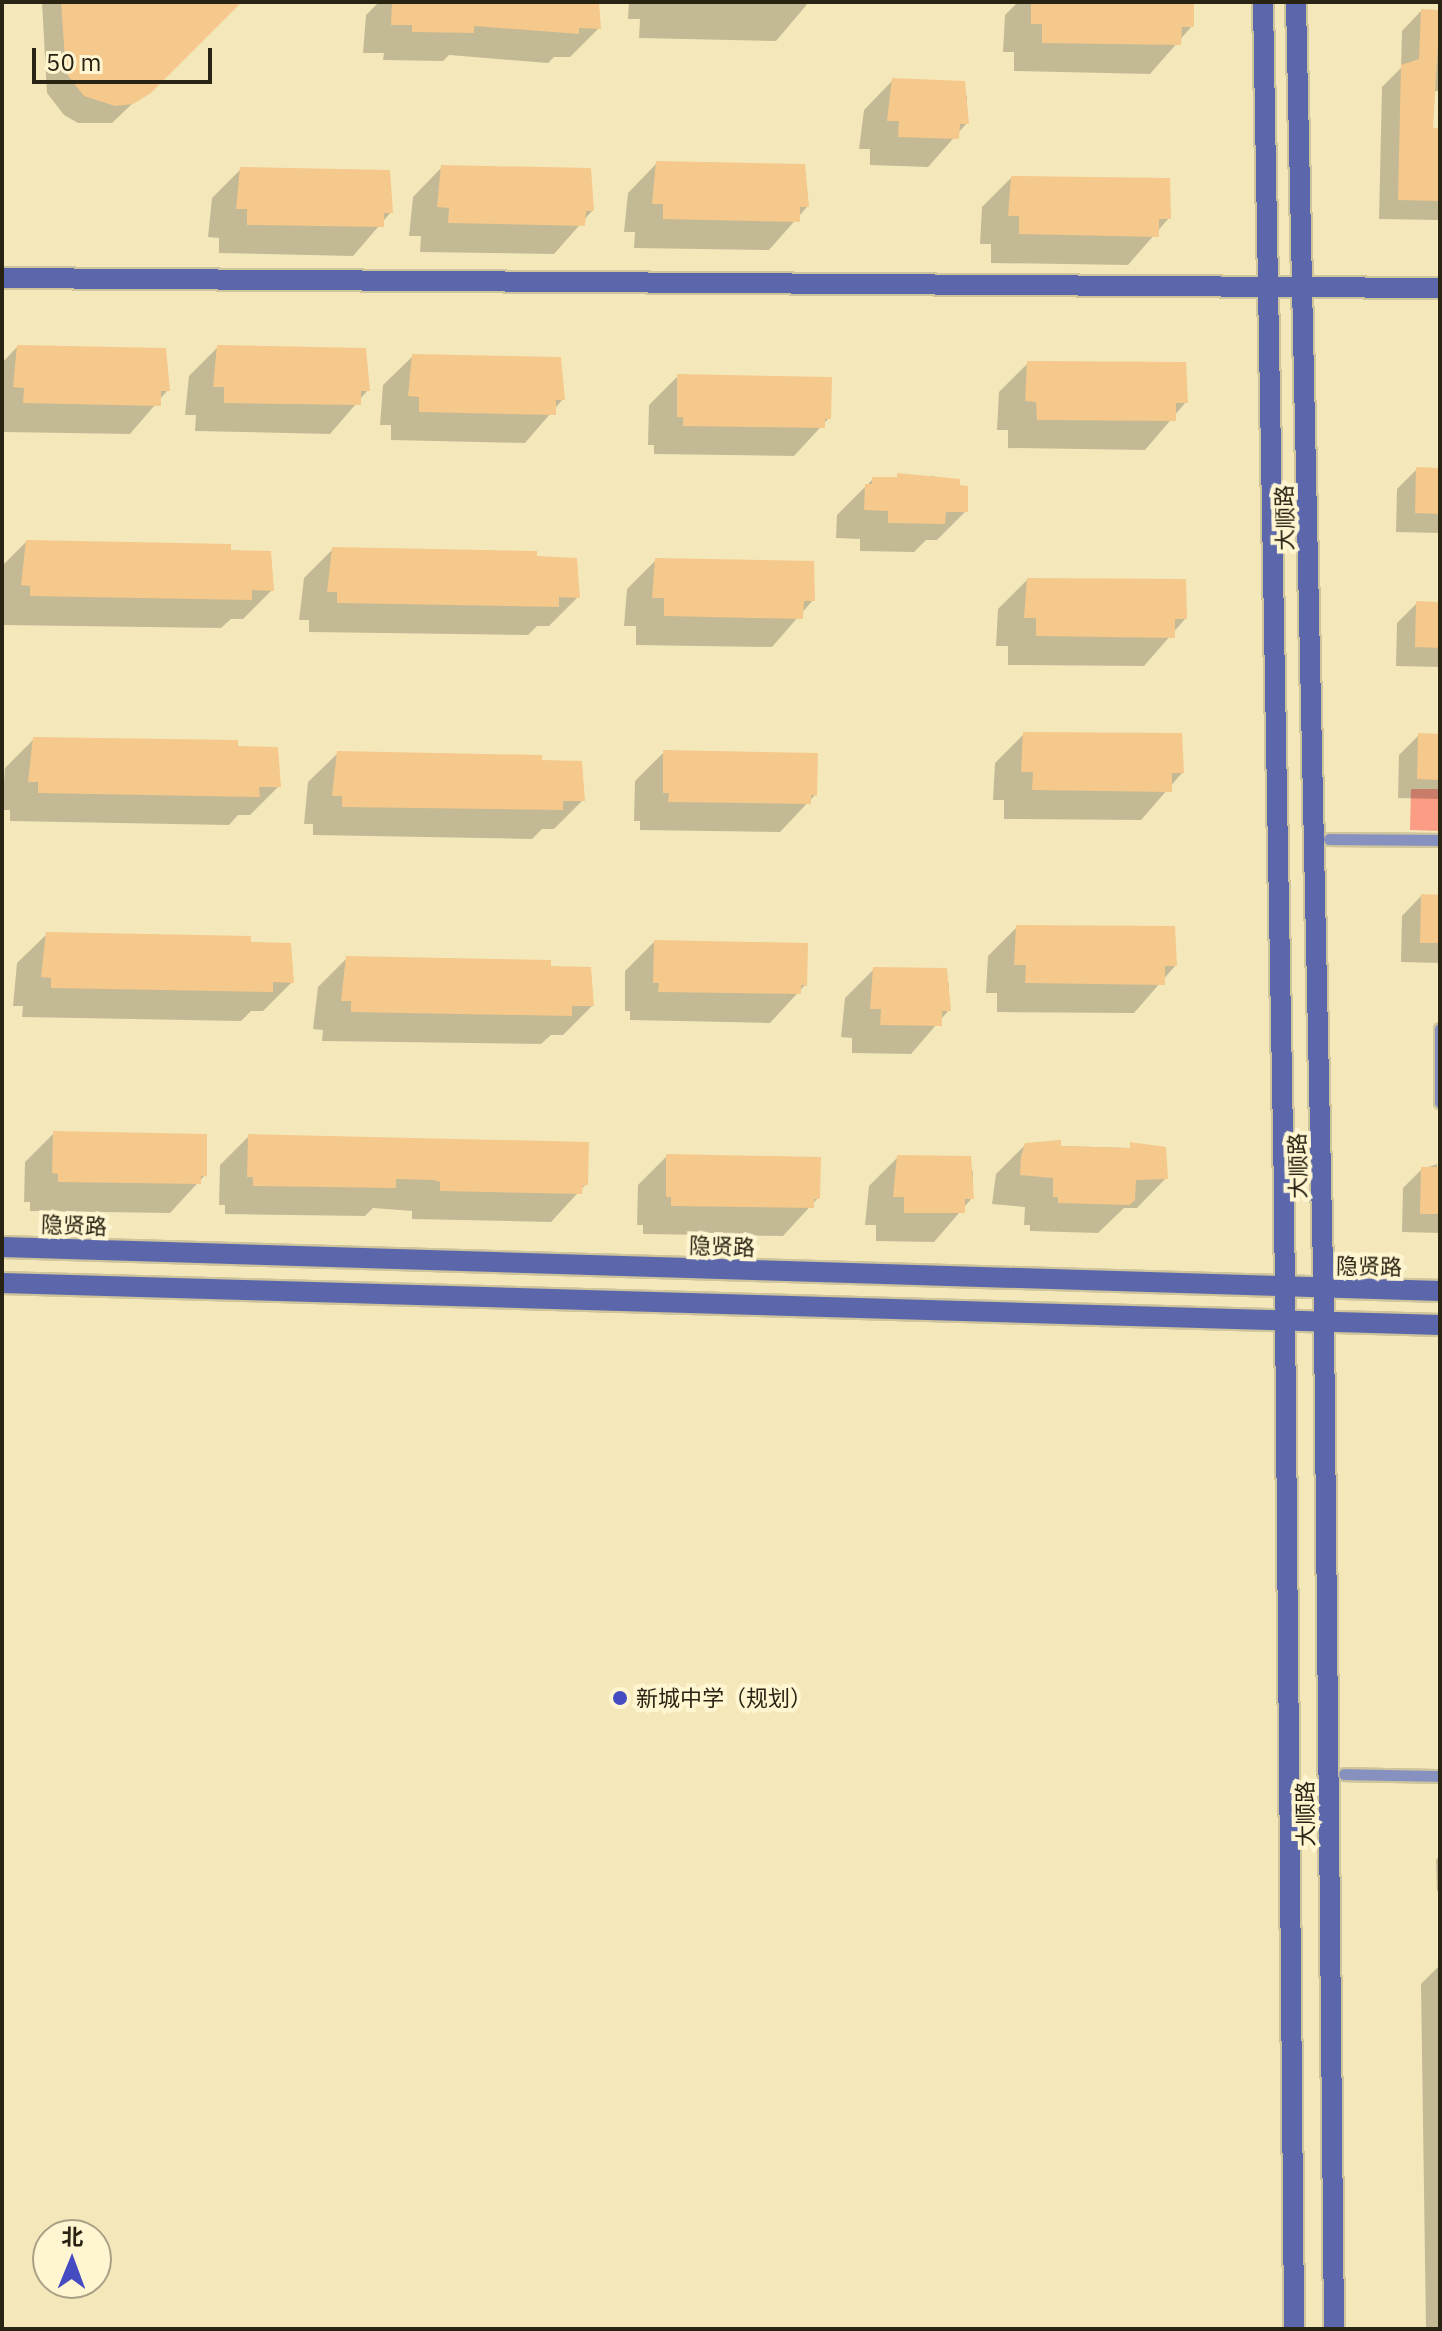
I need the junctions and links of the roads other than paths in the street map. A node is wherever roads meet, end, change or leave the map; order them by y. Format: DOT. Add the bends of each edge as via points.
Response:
graph roads {
  1 [pos="1263,2"];
  2 [pos="1296,2"];
  3 [pos="2,278"];
  4 [pos="1268,285"];
  5 [pos="1304,285"];
  6 [pos="1440,288"];
  7 [pos="1329,839"];
  8 [pos="1440,840"];
  9 [pos="1440,1029"];
  10 [pos="1440,1102"];
  11 [pos="2,1247"];
  12 [pos="2,1283"];
  13 [pos="1284,1288"];
  14 [pos="1323,1289"];
  15 [pos="1440,1291"];
  16 [pos="1284,1322"];
  17 [pos="1324,1322"];
  18 [pos="1440,1325"];
  19 [pos="1344,1774"];
  20 [pos="1440,1776"];
  21 [pos="1294,2329"];
  22 [pos="1334,2329"];
  1 -- 4 [label="street, 大顺路"];
  2 -- 5 [label="street, 大顺路"];
  3 -- 4 [label="street"];
  4 -- 5 [label="street"];
  4 -- 13 [label="street, 大顺路"];
  5 -- 6 [label="street"];
  5 -- 14 [label="street, 大顺路"];
  7 -- 8 [label="lane"];
  9 -- 10 [label="lane"];
  11 -- 13 [label="street, 隐贤路"];
  12 -- 16 [label="street"];
  13 -- 14 [label="street, 隐贤路"];
  13 -- 16 [label="street, 大顺路"];
  14 -- 15 [label="street, 隐贤路"];
  14 -- 17 [label="street, 大顺路"];
  16 -- 17 [label="street"];
  16 -- 21 [label="street, 大顺路"];
  17 -- 18 [label="street"];
  17 -- 22 [label="street, 大顺路"];
  19 -- 20 [label="lane"];
}
